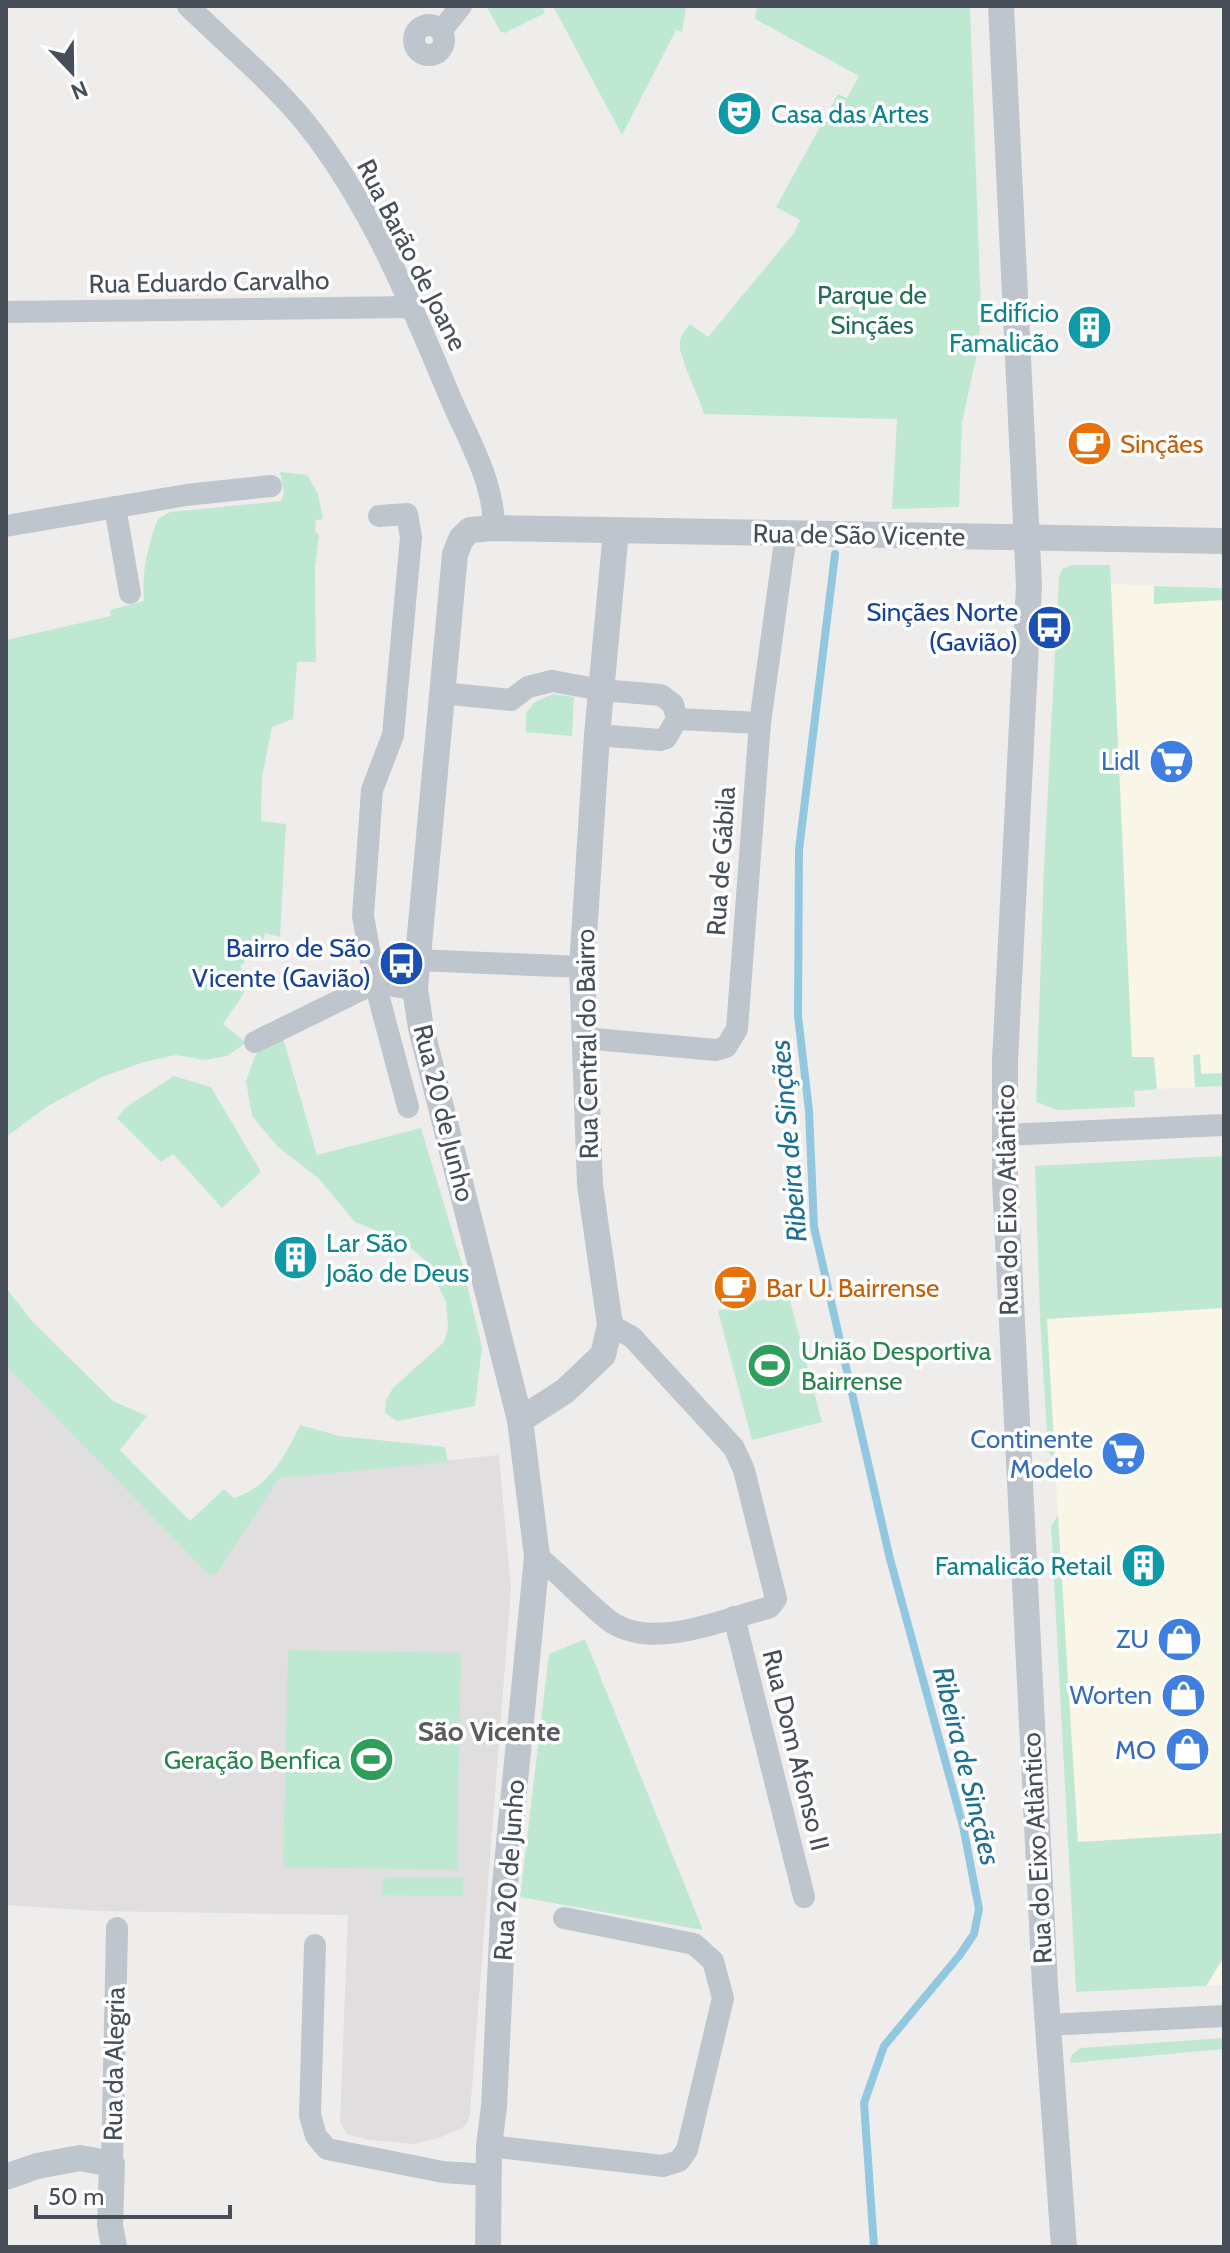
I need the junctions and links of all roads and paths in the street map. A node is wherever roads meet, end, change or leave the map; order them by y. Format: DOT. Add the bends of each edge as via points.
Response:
graph roads {
  1 [pos="188,6"];
  2 [pos="461,6"];
  3 [pos="1001,6"];
  4 [pos="441,31"];
  5 [pos="412,307"];
  6 [pos="6,312"];
  7 [pos="271,486"];
  8 [pos="115,507"];
  9 [pos="379,516"];
  10 [pos="6,526"];
  11 [pos="494,528"];
  12 [pos="616,531"];
  13 [pos="786,534"];
  14 [pos="1028,537"];
  15 [pos="1224,541"];
  16 [pos="130,593"];
  17 [pos="601,690"];
  18 [pos="441,693"];
  19 [pos="677,719"];
  20 [pos="760,723"];
  21 [pos="597,735"];
  22 [pos="416,960"];
  23 [pos="582,967"];
  24 [pos="375,983"];
  25 [pos="415,989"];
  26 [pos="583,1038"];
  27 [pos="255,1042"];
  28 [pos="408,1107"];
  29 [pos="1224,1125"];
  30 [pos="1004,1135"];
  31 [pos="610,1325"];
  32 [pos="520,1420"];
  33 [pos="537,1556"];
  34 [pos="734,1617"];
  35 [pos="804,1897"];
  36 [pos="564,1918"];
  37 [pos="117,1928"];
  38 [pos="315,1945"];
  39 [pos="1224,2016"];
  40 [pos="1047,2025"];
  41 [pos="489,2146"];
  42 [pos="112,2164"];
  43 [pos="488,2175"];
  44 [pos="6,2177"];
  45 [pos="114,2247"];
  46 [pos="488,2247"];
  47 [pos="1064,2247"];
  1 -- 5 [label="street, Rua Barão de Joane" via="288,103 319,141 359,201"];
  2 -- 4 [label="street"];
  3 -- 14 [label="street, Rua do Eixo Atlântico"];
  5 -- 6 [label="street, Rua Eduardo Carvalho"];
  5 -- 11 [label="street, Rua Barão de Joane" via="491,488"];
  7 -- 8 [label="street"];
  8 -- 10 [label="street"];
  8 -- 16 [label="street"];
  9 -- 24 [label="street" via="407,514 411,537 393,735 372,790 363,916"];
  11 -- 12 [label="street, Rua de São Vicente"];
  11 -- 18 [label="street, Rua 20 de Junho" via="470,530 455,554"];
  12 -- 13 [label="street, Rua de São Vicente"];
  12 -- 17 [label="street, Rua Central do Bairro"];
  13 -- 14 [label="street, Rua de São Vicente"];
  13 -- 20 [label="street, Rua de Gábila"];
  14 -- 15 [label="street, Rua de São Vicente"];
  14 -- 30 [label="street, Rua do Eixo Atlântico"];
  17 -- 18 [label="street" via="552,681 528,687 511,700"];
  17 -- 19 [label="street" via="661,695 673,704"];
  17 -- 21 [label="street, Rua Central do Bairro"];
  18 -- 22 [label="street, Rua 20 de Junho"];
  19 -- 20 [label="street"];
  19 -- 21 [label="street" via="660,740"];
  20 -- 26 [label="street, Rua de Gábila" via="737,1029 732,1039 716,1050"];
  21 -- 23 [label="street, Rua Central do Bairro"];
  22 -- 23 [label="street"];
  22 -- 25 [label="street, Rua 20 de Junho"];
  23 -- 26 [label="street, Rua Central do Bairro"];
  24 -- 25 [label="street"];
  24 -- 27 [label="street"];
  24 -- 28 [label="street"];
  25 -- 32 [label="street, Rua 20 de Junho"];
  26 -- 31 [label="street, Rua Central do Bairro" via="590,1185"];
  29 -- 30 [label="street"];
  30 -- 40 [label="street, Rua do Eixo Atlântico"];
  31 -- 32 [label="street, Rua Central do Bairro" via="603,1355 565,1391"];
  31 -- 34 [label="street" via="632,1337 722,1433 744,1470 776,1599 764,1609"];
  32 -- 33 [label="street, Rua 20 de Junho"];
  33 -- 34 [label="street" via="628,1631 666,1634"];
  33 -- 41 [label="street, Rua 20 de Junho" via="504,1895"];
  34 -- 35 [label="street, Rua Dom Afonso II"];
  36 -- 41 [label="street" via="694,1944 713,1961 723,1998 687,2150 679,2161 663,2166"];
  37 -- 42 [label="street, Rua da Alegria"];
  38 -- 43 [label="street" via="310,2115 316,2136 327,2149 351,2155"];
  39 -- 40 [label="street"];
  40 -- 47 [label="street, Rua do Eixo Atlântico"];
  41 -- 43 [label="street, Rua 20 de Junho"];
  42 -- 44 [label="street" via="80,2158"];
  42 -- 45 [label="street, Rua da Alegria"];
  43 -- 46 [label="street, Rua 20 de Junho"];
}
